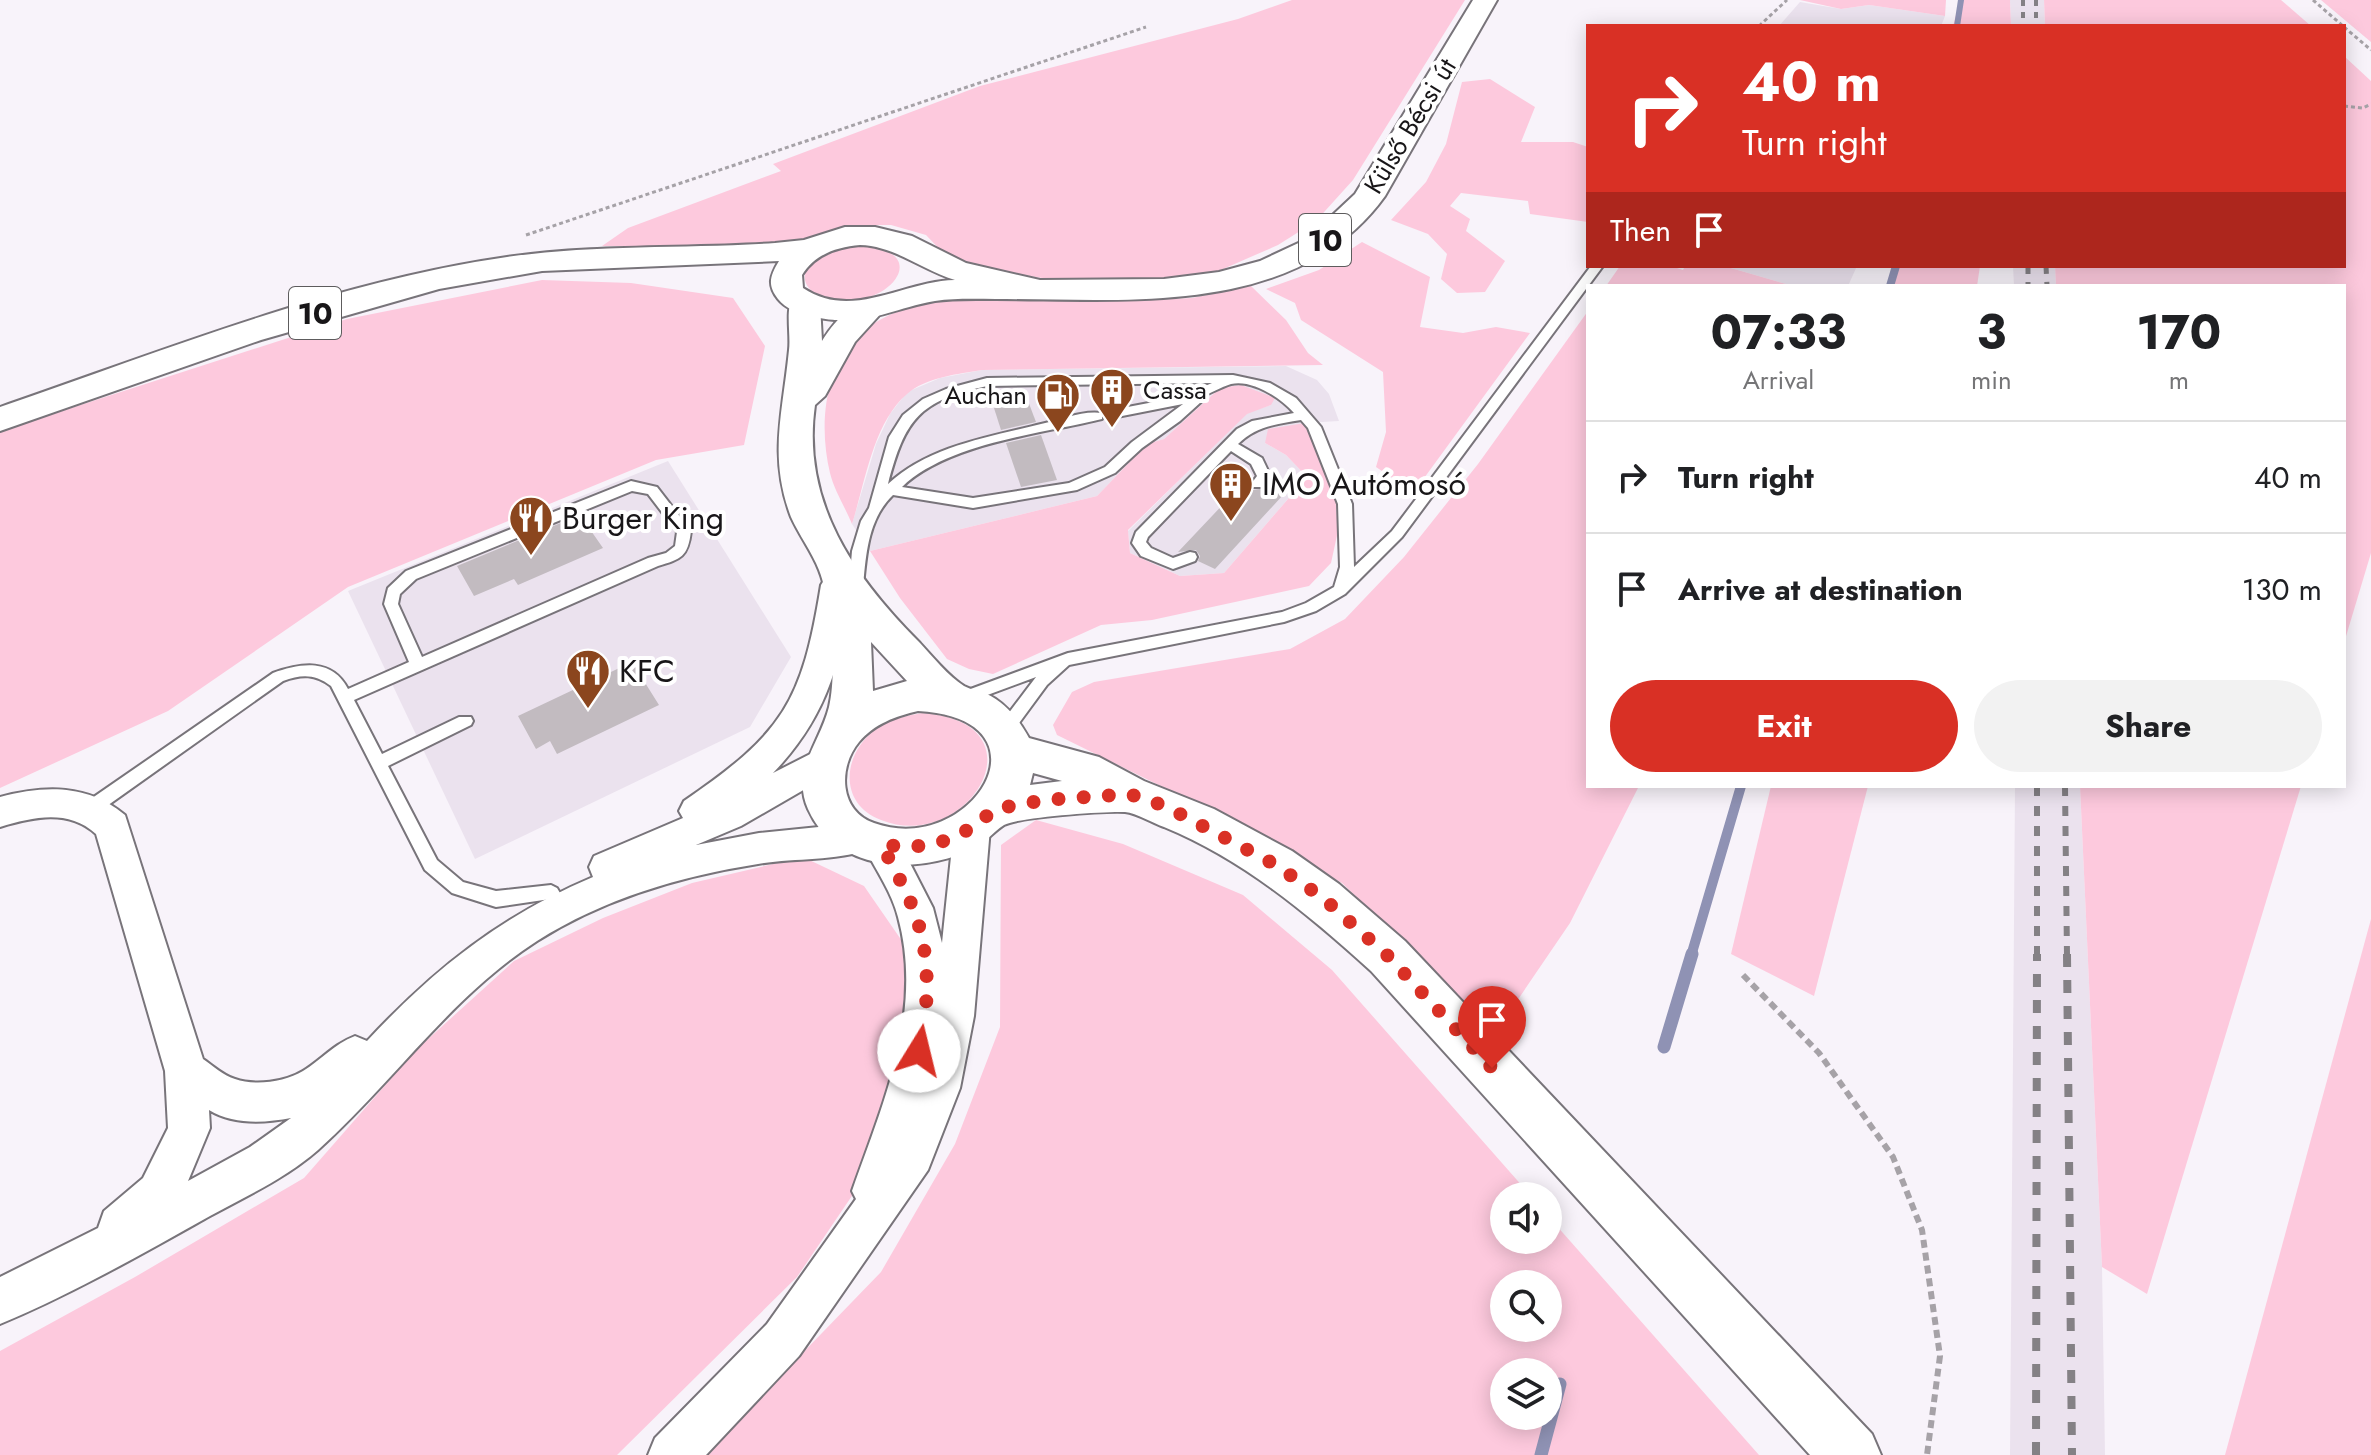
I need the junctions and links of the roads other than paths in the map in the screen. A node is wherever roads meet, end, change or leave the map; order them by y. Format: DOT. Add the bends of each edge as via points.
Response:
graph roads {
  1 [pos="1485,0"];
  2 [pos="813,248"];
  3 [pos="913,251"];
  4 [pos="634,258"];
  5 [pos="1596,268"];
  6 [pos="1044,291"];
  7 [pos="795,294"];
  8 [pos="883,304"];
  9 [pos="1233,379"];
  10 [pos="1208,388"];
  11 [pos="1117,413"];
  12 [pos="1305,415"];
  13 [pos="1097,416"];
  14 [pos="796,418"];
  15 [pos="0,420"];
  16 [pos="1229,444"];
  17 [pos="1258,484"];
  18 [pos="890,490"];
  19 [pos="875,506"];
  20 [pos="1190,557"];
  21 [pos="848,585"];
  22 [pos="1340,590"];
  23 [pos="1068,659"];
  24 [pos="418,665"];
  25 [pos="345,697"];
  26 [pos="954,697"];
  27 [pos="465,721"];
  28 [pos="1009,741"];
  29 [pos="834,746"];
  30 [pos="378,763"];
  31 [pos="1129,794"];
  32 [pos="91,808"];
  33 [pos="0,812"];
  34 [pos="983,818"];
  35 [pos="870,842"];
  36 [pos="623,860"];
  37 [pos="551,893"];
  38 [pos="186,1071"];
  39 [pos="860,1233"];
  40 [pos="60,1273"];
  41 [pos="0,1301"];
  42 [pos="672,1455"];
  43 [pos="1851,1455"];
  1 -- 6 [label="main road, Külső Bécsi út / 10" via="1374,190 1329,238 1263,270 1212,282 1148,290"];
  2 -- 3 [label="main road, 10" via="868,236 902,243"];
  2 -- 4 [label="main road, 10"];
  2 -- 7 [label="main road" via="791,265"];
  3 -- 6 [label="main road, 10" via="955,270"];
  3 -- 8 [label="main road" via="920,275 912,288"];
  4 -- 7 [label="main road, 10" via="731,269"];
  4 -- 15 [label="main road, 10" via="507,266 433,280 270,327"];
  5 -- 22 [label="lane" via="1397,534"];
  6 -- 8 [label="main road, 10" via="950,290"];
  7 -- 8 [label="main road, 10" via="840,312"];
  7 -- 14 [label="street" via="808,323"];
  8 -- 14 [label="street" via="841,337"];
  9 -- 10 [label="lane"];
  9 -- 12 [label="lane" via="1266,386"];
  9 -- 19 [label="lane" via="987,382 958,388 934,398 901,428"];
  10 -- 11 [label="lane" via="1183,400"];
  10 -- 18 [label="lane" via="1110,470 1072,487 973,503"];
  12 -- 16 [label="lane" via="1257,424"];
  12 -- 22 [label="lane" via="1345,504 1347,567"];
  13 -- 18 [label="lane" via="933,459"];
  14 -- 21 [label="street" via="799,486"];
  16 -- 17 [label="lane" via="1257,461 1264,477"];
  16 -- 20 [label="lane" via="1141,535 1139,543 1146,552 1180,563"];
  18 -- 19 [label="lane"];
  19 -- 21 [label="lane" via="864,524"];
  21 -- 26 [label="street" via="917,667"];
  21 -- 29 [label="street" via="856,673"];
  21 -- 36 [label="street" via="805,711 785,739 731,789"];
  22 -- 23 [label="lane" via="1284,617"];
  23 -- 26 [label="lane"];
  23 -- 28 [label="lane" via="1042,681"];
  24 -- 24 [label="lane" via="671,557 682,548 684,531 652,490 631,486 411,575 393,592 391,604"];
  24 -- 25 [label="lane"];
  25 -- 30 [label="lane"];
  25 -- 32 [label="lane" via="323,669 302,667 278,677"];
  26 -- 28 [label="street" via="989,712"];
  26 -- 29 [label="street" via="918,695 889,701 863,714"];
  27 -- 30 [label="lane"];
  28 -- 31 [label="street" via="1084,769"];
  28 -- 34 [label="street" via="1011,781"];
  29 -- 35 [label="street" via="823,784 828,807 841,825"];
  29 -- 36 [label="street" via="728,815"];
  30 -- 37 [label="lane" via="431,865 458,888 496,899"];
  31 -- 34 [label="street" via="1045,800"];
  31 -- 43 [label="street" via="1198,822 1276,865 1323,898 1388,956"];
  32 -- 33 [label="street" via="44,803"];
  32 -- 38 [label="street" via="112,826"];
  34 -- 35 [label="street" via="944,841 913,847"];
  34 -- 39 [label="street" via="939,1088 913,1155"];
  35 -- 39 [label="street" via="916,915 927,993 915,1072"];
  35 -- 40 [label="street" via="797,841 728,851 602,891 546,917 483,957 283,1151"];
  36 -- 37 [label="street"];
  37 -- 38 [label="street" via="472,944 318,1085 267,1102 228,1099"];
  38 -- 40 [label="street" via="189,1128 158,1193"];
  39 -- 42 [label="street" via="783,1340"];
  40 -- 41 [label="street"];
}
